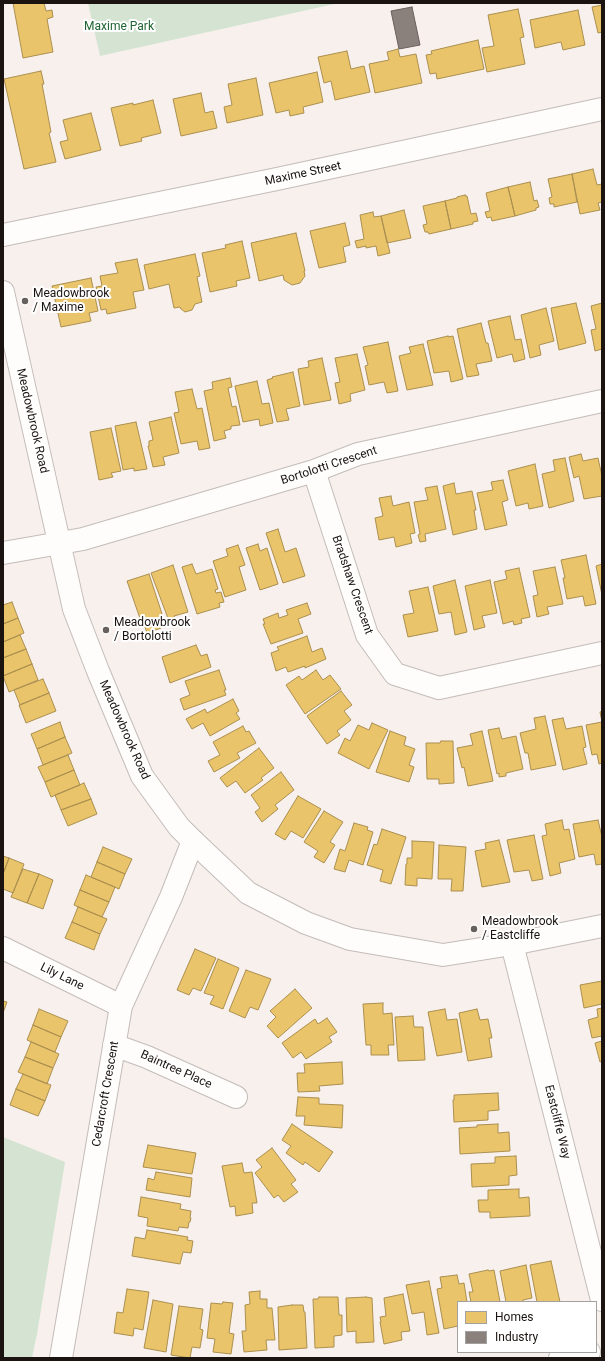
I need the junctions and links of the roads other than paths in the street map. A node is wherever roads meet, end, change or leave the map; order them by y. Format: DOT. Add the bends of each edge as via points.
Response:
graph roads {
  1 [pos="602,109"];
  2 [pos="3,235"];
  3 [pos="3,292"];
  4 [pos="602,401"];
  5 [pos="314,471"];
  6 [pos="59,544"];
  7 [pos="3,553"];
  8 [pos="602,653"];
  9 [pos="192,841"];
  10 [pos="602,926"];
  11 [pos="512,944"];
  12 [pos="3,948"];
  13 [pos="121,1006"];
  14 [pos="114,1045"];
  15 [pos="236,1097"];
  16 [pos="602,1300"];
  17 [pos="584,1353"];
  18 [pos="61,1358"];
  19 [pos="560,1358"];
  1 -- 2 [label="street, Maxime Street"];
  3 -- 6 [label="street, Meadowbrook Road"];
  4 -- 5 [label="street, Bortolotti Crescent" via="358,454"];
  5 -- 6 [label="street, Bortolotti Crescent"];
  5 -- 8 [label="street, Bradshaw Crescent" via="367,635 395,674 439,688"];
  6 -- 7 [label="street"];
  6 -- 9 [label="street, Meadowbrook Road" via="74,609 142,776"];
  9 -- 11 [label="street, Meadowbrook Road" via="248,893 306,923 350,940 443,955"];
  9 -- 13 [label="street, Cedarcroft Crescent" via="171,897"];
  10 -- 11 [label="street, Meadowbrook Road"];
  11 -- 16 [label="street, Eastcliffe Way"];
  12 -- 13 [label="street, Lily Lane"];
  13 -- 14 [label="street, Cedarcroft Crescent"];
  14 -- 15 [label="street, Baintree Place"];
  14 -- 18 [label="street, Cedarcroft Crescent"];
  17 -- 19 [label="street"];
}
